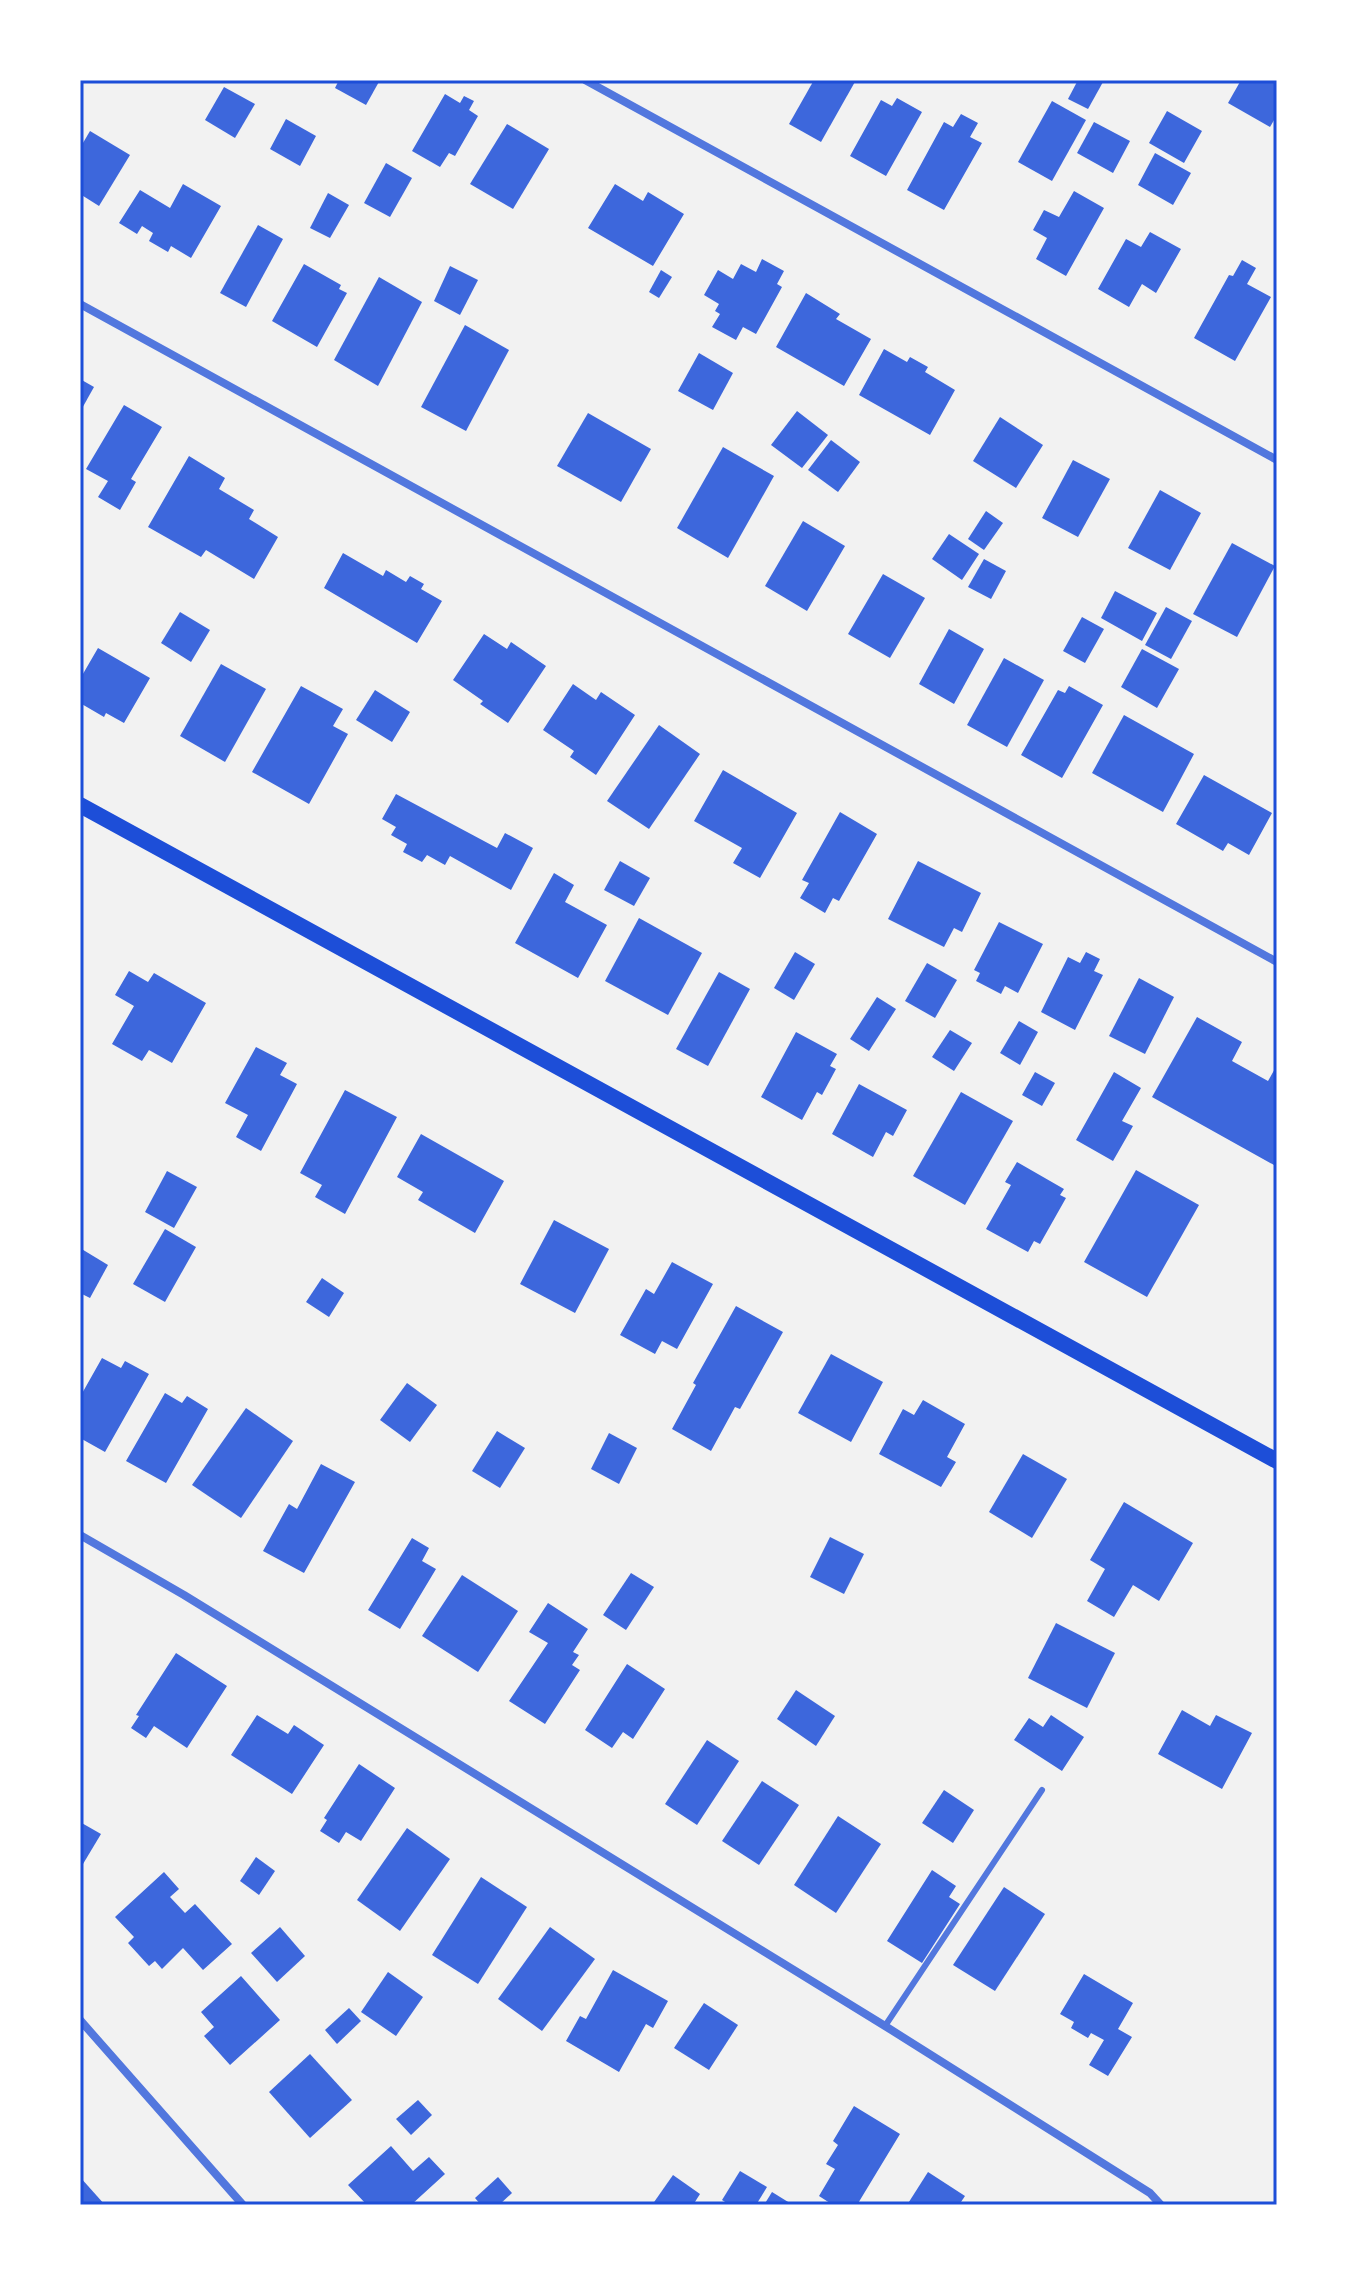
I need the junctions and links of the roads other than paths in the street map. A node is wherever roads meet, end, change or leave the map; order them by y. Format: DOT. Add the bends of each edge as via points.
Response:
graph roads {
  1 [pos="585,80"];
  2 [pos="80,304"];
  3 [pos="1277,460"];
  4 [pos="80,805"];
  5 [pos="1277,962"];
  6 [pos="1277,1461"];
  7 [pos="80,1535"];
  8 [pos="1042,1790"];
  9 [pos="80,2020"];
  10 [pos="885,2026"];
  11 [pos="243,2205"];
  12 [pos="1161,2205"];
  1 -- 3 [label="street"];
  2 -- 5 [label="street"];
  4 -- 6 [label="main road"];
  7 -- 10 [label="street"];
  8 -- 10 [label="lane"];
  9 -- 11 [label="street"];
  10 -- 12 [label="street" via="1150,2193"];
}
